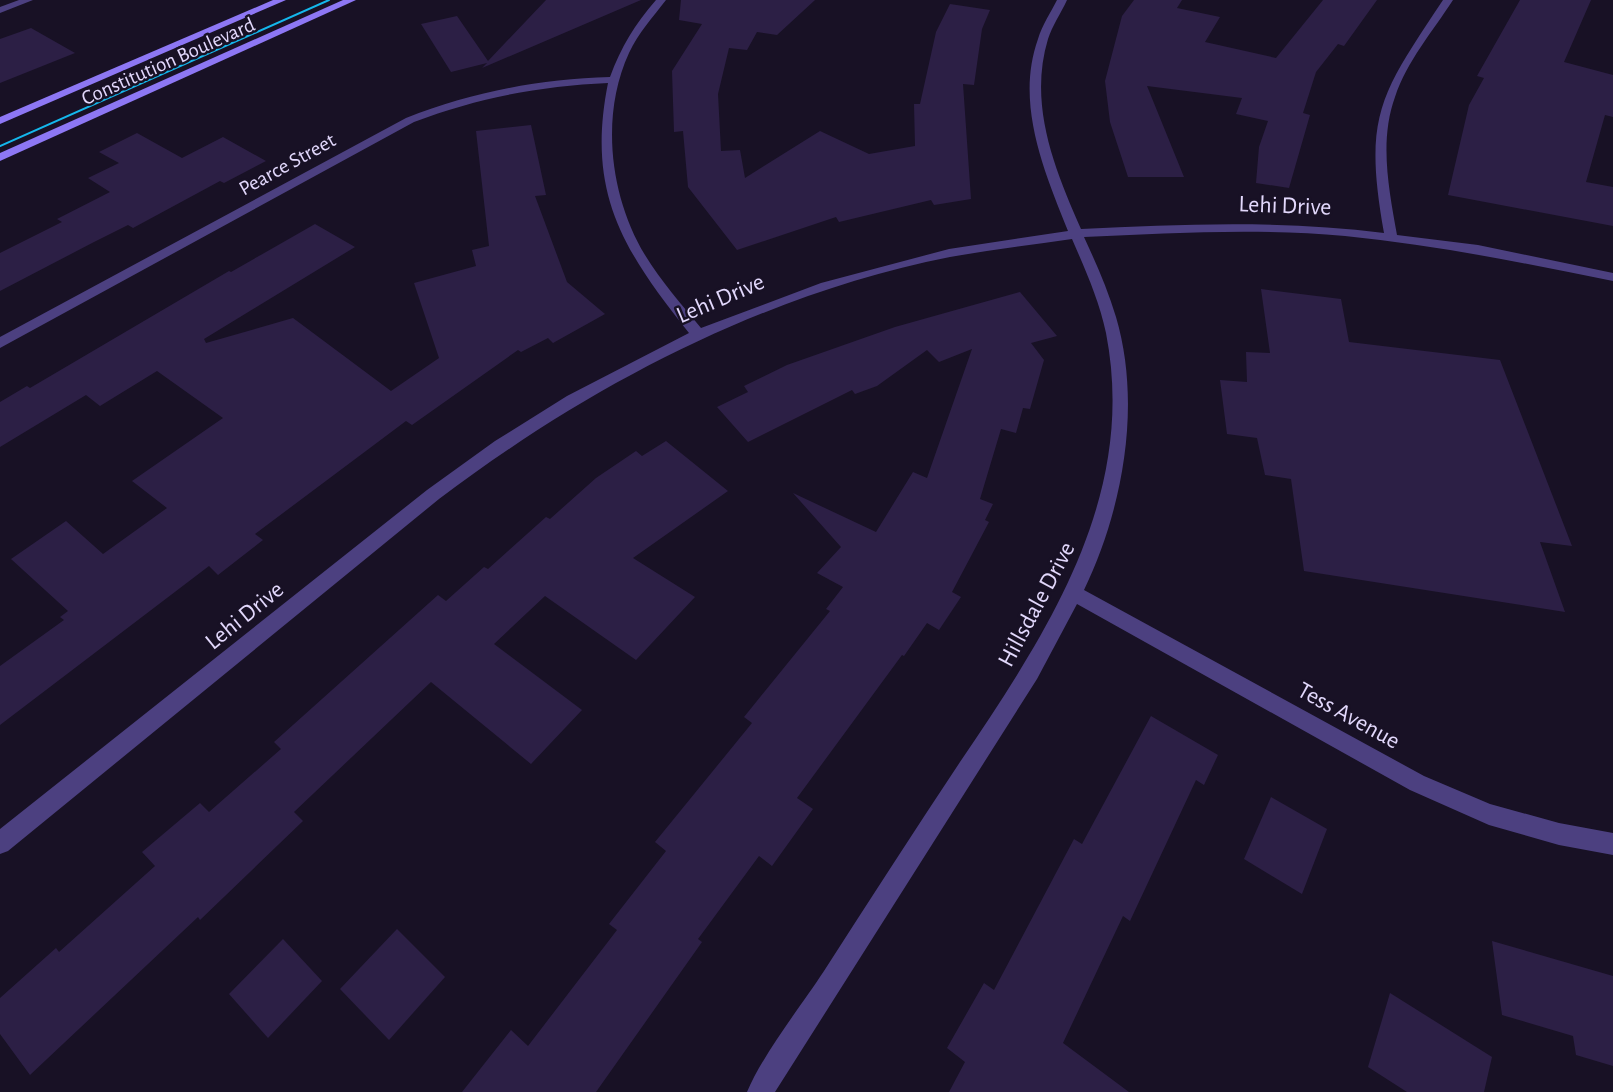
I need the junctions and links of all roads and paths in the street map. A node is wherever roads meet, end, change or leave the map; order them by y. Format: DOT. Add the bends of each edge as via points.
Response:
graph roads {
  1 [pos="28,0"];
  2 [pos="281,0"];
  3 [pos="351,0"];
  4 [pos="661,0"];
  5 [pos="1062,0"];
  6 [pos="1448,0"];
  7 [pos="0,10"];
  8 [pos="612,80"];
  9 [pos="0,121"];
  10 [pos="0,157"];
  11 [pos="1075,234"];
  12 [pos="1391,236"];
  13 [pos="1613,277"];
  14 [pos="697,333"];
  15 [pos="0,343"];
  16 [pos="1075,594"];
  17 [pos="0,843"];
  18 [pos="1613,844"];
  19 [pos="760,1092"];
  1 -- 7 [label="street"];
  2 -- 9 [label="main road, Constitution Boulevard"];
  3 -- 10 [label="main road, Constitution Boulevard"];
  4 -- 8 [label="street" via="623,54"];
  5 -- 11 [label="street, Hillsdale Drive" via="1039,53 1035,107 1048,165"];
  6 -- 12 [label="street" via="1397,78 1382,122 1380,179"];
  8 -- 14 [label="street" via="607,136 615,205 653,277"];
  8 -- 15 [label="street, Pearce Street" via="556,81 504,90 410,120"];
  11 -- 12 [label="street, Lehi Drive" via="1265,227"];
  11 -- 14 [label="street, Lehi Drive" via="904,262 830,283"];
  11 -- 16 [label="street, Hillsdale Drive" via="1107,307 1115,346 1119,420 1107,504"];
  12 -- 13 [label="street, Lehi Drive"];
  14 -- 17 [label="street, Lehi Drive" via="568,402 449,482"];
  16 -- 18 [label="street, Tess Avenue" via="1417,783 1489,814"];
  16 -- 19 [label="street, Hillsdale Drive"];
}
